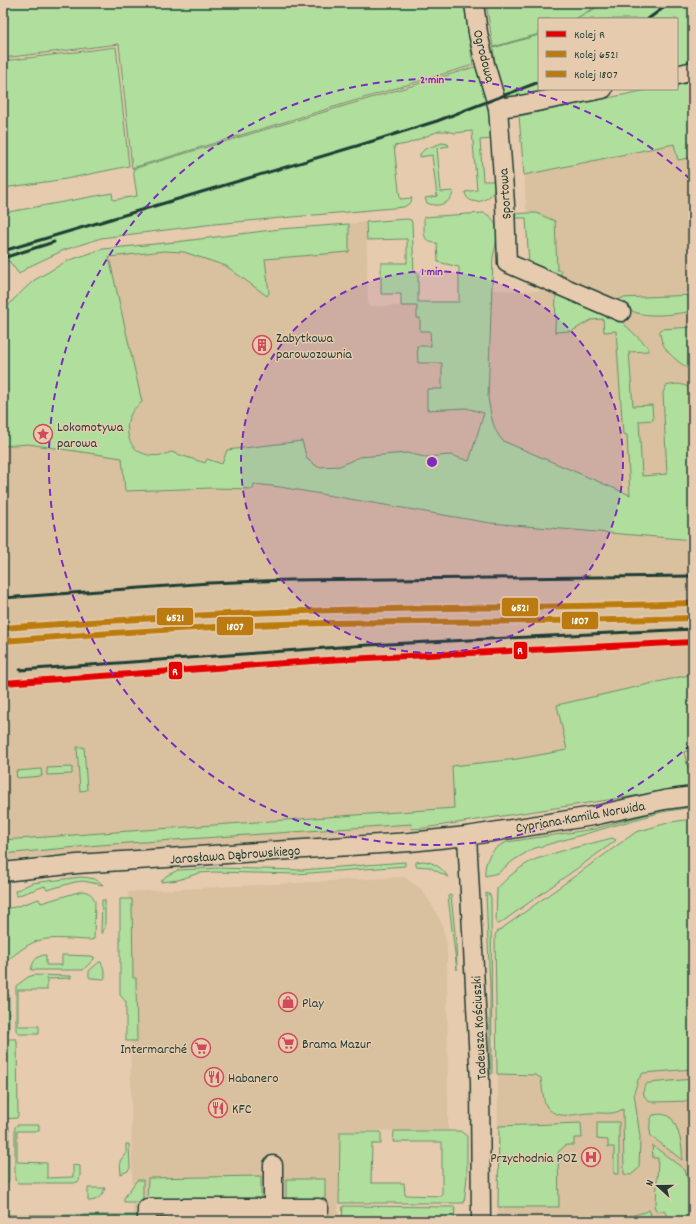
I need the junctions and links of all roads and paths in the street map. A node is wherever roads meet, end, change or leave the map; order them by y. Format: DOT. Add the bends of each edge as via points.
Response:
graph roads {
  1 [pos="474,3"];
  2 [pos="693,72"];
  3 [pos="678,75"];
  4 [pos="598,90"];
  5 [pos="498,108"];
  6 [pos="621,312"];
  7 [pos="693,796"];
  8 [pos="467,836"];
  9 [pos="3,872"];
  10 [pos="273,1165"];
  11 [pos="273,1214"];
  12 [pos="147,1221"];
  13 [pos="318,1221"];
  14 [pos="481,1221"];
  1 -- 5 [label="street, Ogrodowa" via="485,64"];
  2 -- 3 [label="street"];
  4 -- 5 [label="street"];
  5 -- 6 [label="street, Sportowa" via="507,263"];
  7 -- 8 [label="street, Cypriana Kamila Norwida" via="593,816"];
  8 -- 9 [label="street, Jarosława Dąbrowskiego" via="77,864"];
  8 -- 14 [label="street, Tadeusza Kościuszki" via="480,1081"];
  10 -- 11 [label="street"];
  11 -- 12 [label="street" via="147,1208"];
  11 -- 13 [label="street" via="319,1208"];
}
